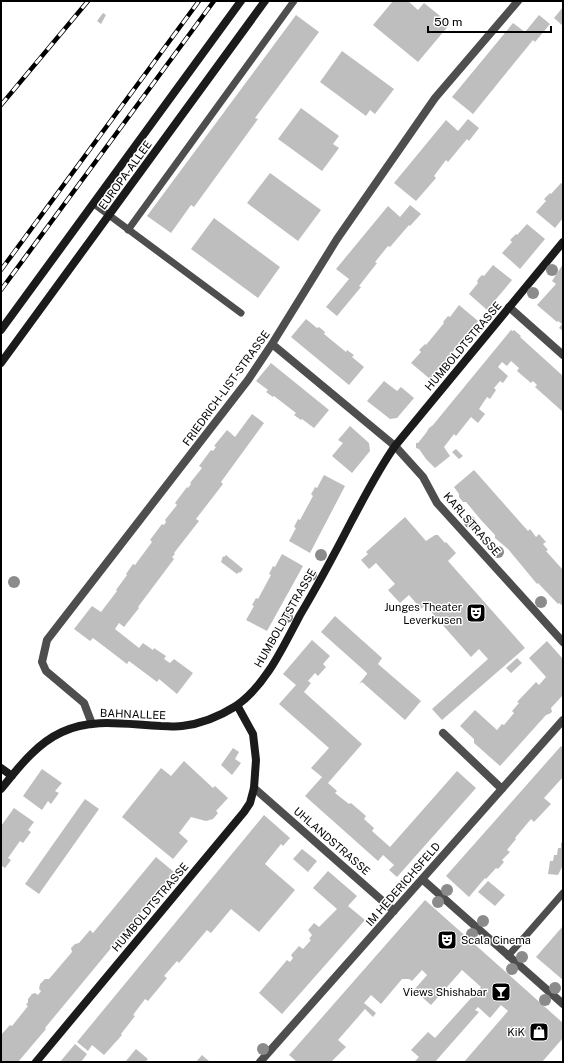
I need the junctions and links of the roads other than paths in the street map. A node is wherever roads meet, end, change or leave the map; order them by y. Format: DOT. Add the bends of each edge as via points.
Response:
graph roads {
  1 [pos="241,1"];
  2 [pos="265,1"];
  3 [pos="294,1"];
  4 [pos="518,1"];
  5 [pos="94,204"];
  6 [pos="109,215"];
  7 [pos="128,230"];
  8 [pos="563,242"];
  9 [pos="509,307"];
  10 [pos="241,313"];
  11 [pos="1,330"];
  12 [pos="272,344"];
  13 [pos="563,355"];
  14 [pos="1,362"];
  15 [pos="395,446"];
  16 [pos="563,642"];
  17 [pos="236,705"];
  18 [pos="563,720"];
  19 [pos="92,724"];
  20 [pos="443,733"];
  21 [pos="1,768"];
  22 [pos="12,776"];
  23 [pos="254,788"];
  24 [pos="1,789"];
  25 [pos="502,789"];
  26 [pos="422,879"];
  27 [pos="563,893"];
  28 [pos="394,911"];
  29 [pos="508,956"];
  30 [pos="563,1004"];
  31 [pos="36,1062"];
  32 [pos="260,1062"];
  1 -- 5 [label="street, EUROPA-ALLEE"];
  2 -- 6 [label="street, EUROPA-ALLEE"];
  3 -- 7 [label="lane"];
  4 -- 12 [label="street, FRIEDRICH-LIST-STRASSE" via="434,98 338,239"];
  5 -- 6 [label="lane"];
  5 -- 11 [label="street, EUROPA-ALLEE"];
  6 -- 7 [label="lane"];
  6 -- 14 [label="street, EUROPA-ALLEE"];
  7 -- 10 [label="lane"];
  8 -- 9 [label="street, HUMBOLDTSTRASSE"];
  9 -- 13 [label="street"];
  9 -- 15 [label="street, HUMBOLDTSTRASSE"];
  12 -- 15 [label="street, KARLSTRASSE"];
  12 -- 19 [label="street, FRIEDRICH-LIST-STRASSE" via="248,380 47,640 42,662 46,671 84,703"];
  15 -- 16 [label="street, KARLSTRASSE" via="423,477 437,503"];
  15 -- 17 [label="street, HUMBOLDTSTRASSE" via="380,468 273,665 257,686"];
  17 -- 19 [label="street, BAHNALLEE" via="211,719 181,726"];
  17 -- 23 [label="street, HUMBOLDTSTRASSE" via="253,734 256,760"];
  18 -- 25 [label="street, IM HEDERICHSFELD"];
  19 -- 22 [label="street, BAHNALLEE" via="64,731 48,740 29,755"];
  20 -- 25 [label="street"];
  21 -- 22 [label="street"];
  22 -- 24 [label="street, BAHNALLEE"];
  23 -- 28 [label="street, UHLANDSTRASSE"];
  23 -- 31 [label="street, HUMBOLDTSTRASSE" via="244,812"];
  25 -- 26 [label="street, IM HEDERICHSFELD"];
  26 -- 28 [label="street, IM HEDERICHSFELD"];
  26 -- 29 [label="street"];
  27 -- 29 [label="lane"];
  28 -- 32 [label="street, IM HEDERICHSFELD"];
  29 -- 30 [label="street"];
}
